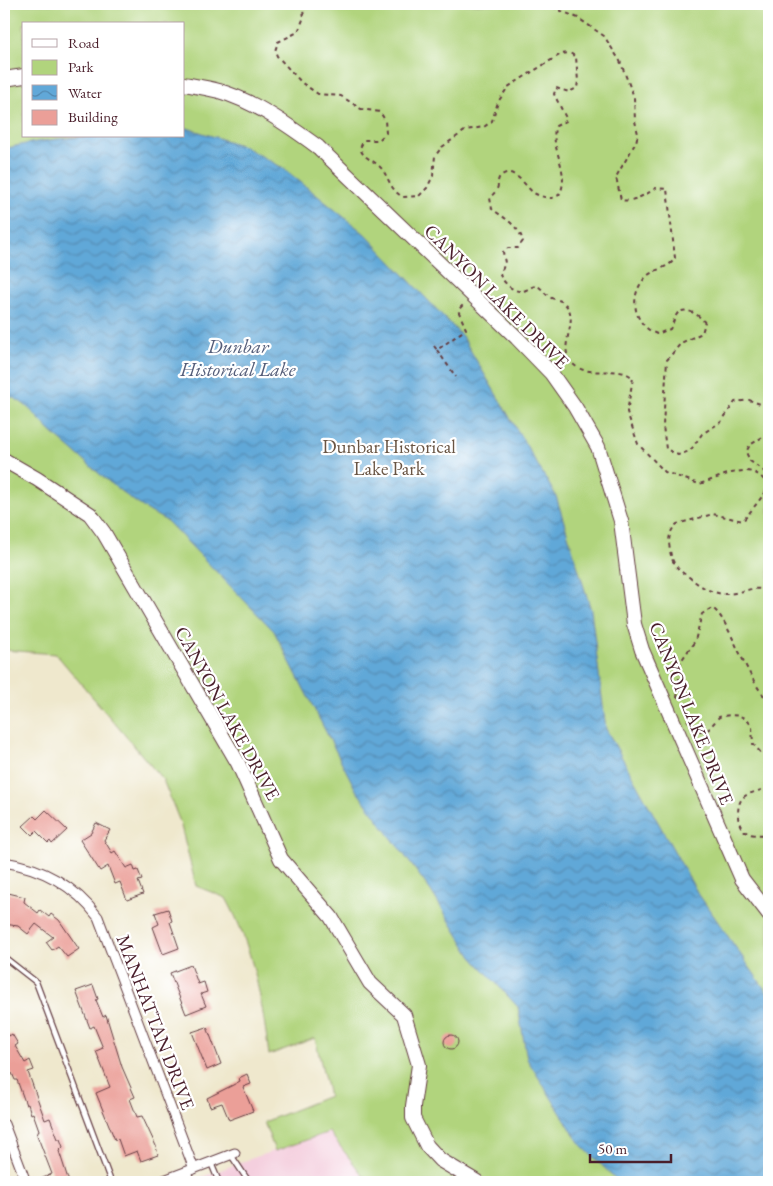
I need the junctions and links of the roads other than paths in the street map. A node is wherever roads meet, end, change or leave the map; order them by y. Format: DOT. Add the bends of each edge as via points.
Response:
graph roads {
  1 [pos="22,76"];
  2 [pos="4,79"];
  3 [pos="185,84"];
  4 [pos="4,460"];
  5 [pos="4,862"];
  6 [pos="769,914"];
  7 [pos="4,957"];
  8 [pos="4,1124"];
  9 [pos="233,1154"];
  10 [pos="211,1162"];
  11 [pos="191,1170"];
  12 [pos="26,1182"];
  13 [pos="112,1182"];
  14 [pos="159,1182"];
  15 [pos="192,1182"];
  16 [pos="218,1182"];
  17 [pos="249,1182"];
  18 [pos="477,1182"];
  1 -- 2 [label="street"];
  3 -- 6 [label="street, CANYON LAKE DRIVE" via="220,91 256,107 311,142 551,374 575,407 598,447 621,521 634,624 642,650 742,879"];
  4 -- 18 [label="street, CANYON LAKE DRIVE" via="90,514 104,533 238,763 281,858 331,917 370,983 404,1014 419,1065 412,1106 414,1118 427,1146 440,1160"];
  5 -- 11 [label="street, MANHATTAN DRIVE" via="63,882 98,917"];
  7 -- 13 [label="lane" via="36,982"];
  8 -- 12 [label="street"];
  9 -- 10 [label="street"];
  9 -- 17 [label="lane"];
  10 -- 11 [label="street"];
  10 -- 16 [label="lane"];
  11 -- 14 [label="street"];
  11 -- 15 [label="lane"];
}
